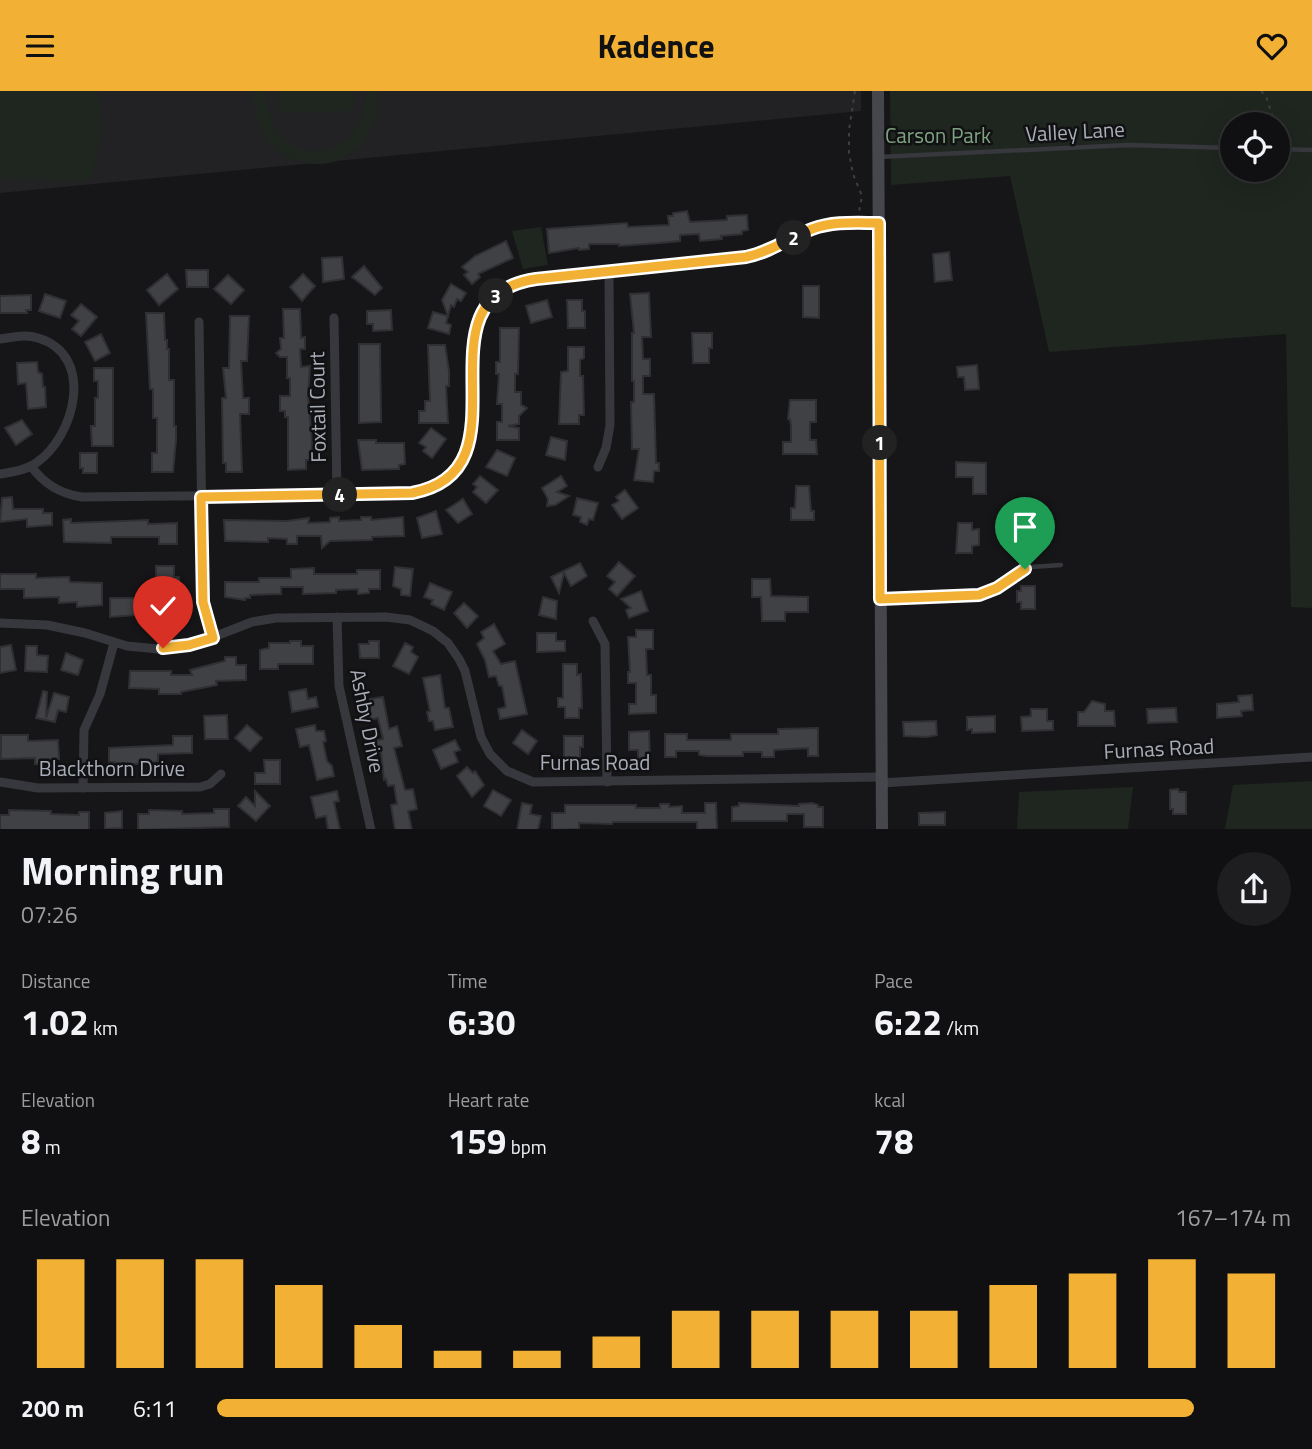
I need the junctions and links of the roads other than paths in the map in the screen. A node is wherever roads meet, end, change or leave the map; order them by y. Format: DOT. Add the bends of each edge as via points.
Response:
graph roads {
  1 [pos="877,91"];
  2 [pos="1220,148"];
  3 [pos="1290,149"];
  4 [pos="1312,150"];
  5 [pos="878,157"];
  6 [pos="879,223"];
  7 [pos="609,272"];
  8 [pos="334,318"];
  9 [pos="199,323"];
  10 [pos="0,338"];
  11 [pos="32,465"];
  12 [pos="598,467"];
  13 [pos="0,474"];
  14 [pos="337,495"];
  15 [pos="201,497"];
  16 [pos="1061,565"];
  17 [pos="880,599"];
  18 [pos="337,617"];
  19 [pos="593,621"];
  20 [pos="0,623"];
  21 [pos="213,638"];
  22 [pos="114,643"];
  23 [pos="1312,757"];
  24 [pos="221,775"];
  25 [pos="881,780"];
  26 [pos="0,782"];
  27 [pos="607,782"];
  28 [pos="83,788"];
  29 [pos="371,829"];
  30 [pos="882,829"];
  1 -- 5 [label="main road"];
  2 -- 5 [label="lane, Valley Lane" via="1128,145"];
  3 -- 4 [label="lane"];
  5 -- 6 [label="main road"];
  6 -- 7 [label="street" via="824,225 746,257"];
  6 -- 17 [label="main road"];
  7 -- 12 [label="street" via="610,425"];
  7 -- 14 [label="street" via="527,281 501,292 488,306 473,340 471,438 462,461 446,478 412,493"];
  8 -- 14 [label="street, Foxtail Court"];
  9 -- 15 [label="street"];
  10 -- 11 [label="street" via="46,341 61,351 72,373 73,404 67,427 52,449"];
  11 -- 13 [label="street"];
  11 -- 15 [label="street" via="51,486 73,496"];
  14 -- 15 [label="street"];
  15 -- 21 [label="street" via="203,602"];
  16 -- 17 [label="lane" via="1031,566 997,588 971,597"];
  17 -- 25 [label="main road"];
  18 -- 21 [label="street, Furnas Road" via="276,618"];
  18 -- 27 [label="street, Furnas Road" via="410,620 444,640 465,671 481,737 507,771 533,782"];
  18 -- 29 [label="street, Ashby Drive" via="340,686"];
  19 -- 27 [label="street" via="605,644"];
  20 -- 22 [label="street, Furnas Road" via="66,628"];
  21 -- 22 [label="street, Furnas Road" via="158,649"];
  22 -- 28 [label="street" via="84,734"];
  23 -- 25 [label="street, Furnas Road"];
  24 -- 28 [label="street, Blackthorn Drive" via="200,787"];
  25 -- 27 [label="street, Furnas Road"];
  25 -- 30 [label="main road"];
  26 -- 28 [label="street, Blackthorn Drive"];
}
